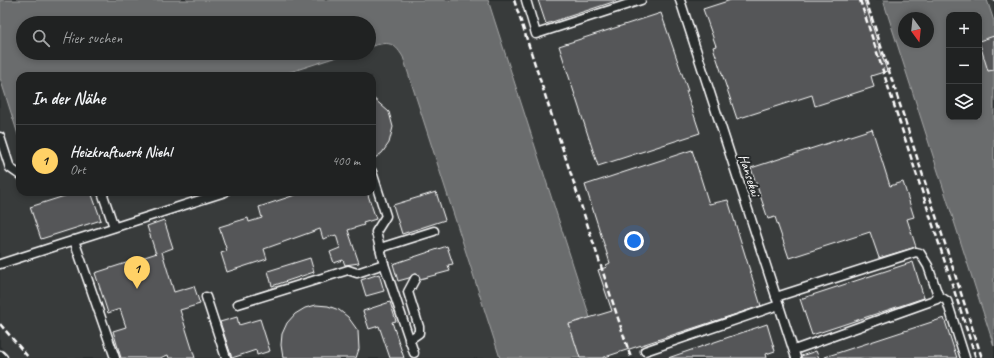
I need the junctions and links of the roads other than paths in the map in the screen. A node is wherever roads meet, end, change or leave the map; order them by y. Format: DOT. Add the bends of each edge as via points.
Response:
graph roads {
  1 [pos="526,0"];
  2 [pos="641,0"];
  3 [pos="680,0"];
  4 [pos="0,137"];
  5 [pos="16,172"];
  6 [pos="376,185"];
  7 [pos="103,196"];
  8 [pos="212,196"];
  9 [pos="114,227"];
  10 [pos="434,231"];
  11 [pos="74,240"];
  12 [pos="380,248"];
  13 [pos="0,264"];
  14 [pos="384,264"];
  15 [pos="415,279"];
  16 [pos="938,295"];
  17 [pos="206,297"];
  18 [pos="778,301"];
  19 [pos="238,304"];
  20 [pos="409,340"];
  21 [pos="645,351"];
  22 [pos="414,353"];
  23 [pos="795,354"];
  24 [pos="0,355"];
  25 [pos="3,358"];
  26 [pos="114,358"];
  27 [pos="226,358"];
  28 [pos="965,358"];
  1 -- 2 [label="street" via="536,34"];
  3 -- 18 [label="street, Hansekai"];
  4 -- 5 [label="street" via="10,168"];
  6 -- 12 [label="street" via="386,216 376,232"];
  7 -- 9 [label="street"];
  8 -- 9 [label="street"];
  9 -- 11 [label="street"];
  10 -- 12 [label="street"];
  11 -- 13 [label="street"];
  11 -- 26 [label="street"];
  12 -- 14 [label="street"];
  14 -- 19 [label="street" via="357,273 348,270"];
  14 -- 20 [label="street"];
  15 -- 20 [label="street" via="408,292 419,327 418,332"];
  16 -- 18 [label="street" via="928,266 920,253 916,252"];
  16 -- 23 [label="street" via="937,299"];
  16 -- 28 [label="street" via="947,301"];
  17 -- 27 [label="street"];
  18 -- 21 [label="street"];
  18 -- 23 [label="street, Hansekai"];
  20 -- 22 [label="street"];
  24 -- 25 [label="street"];
}
